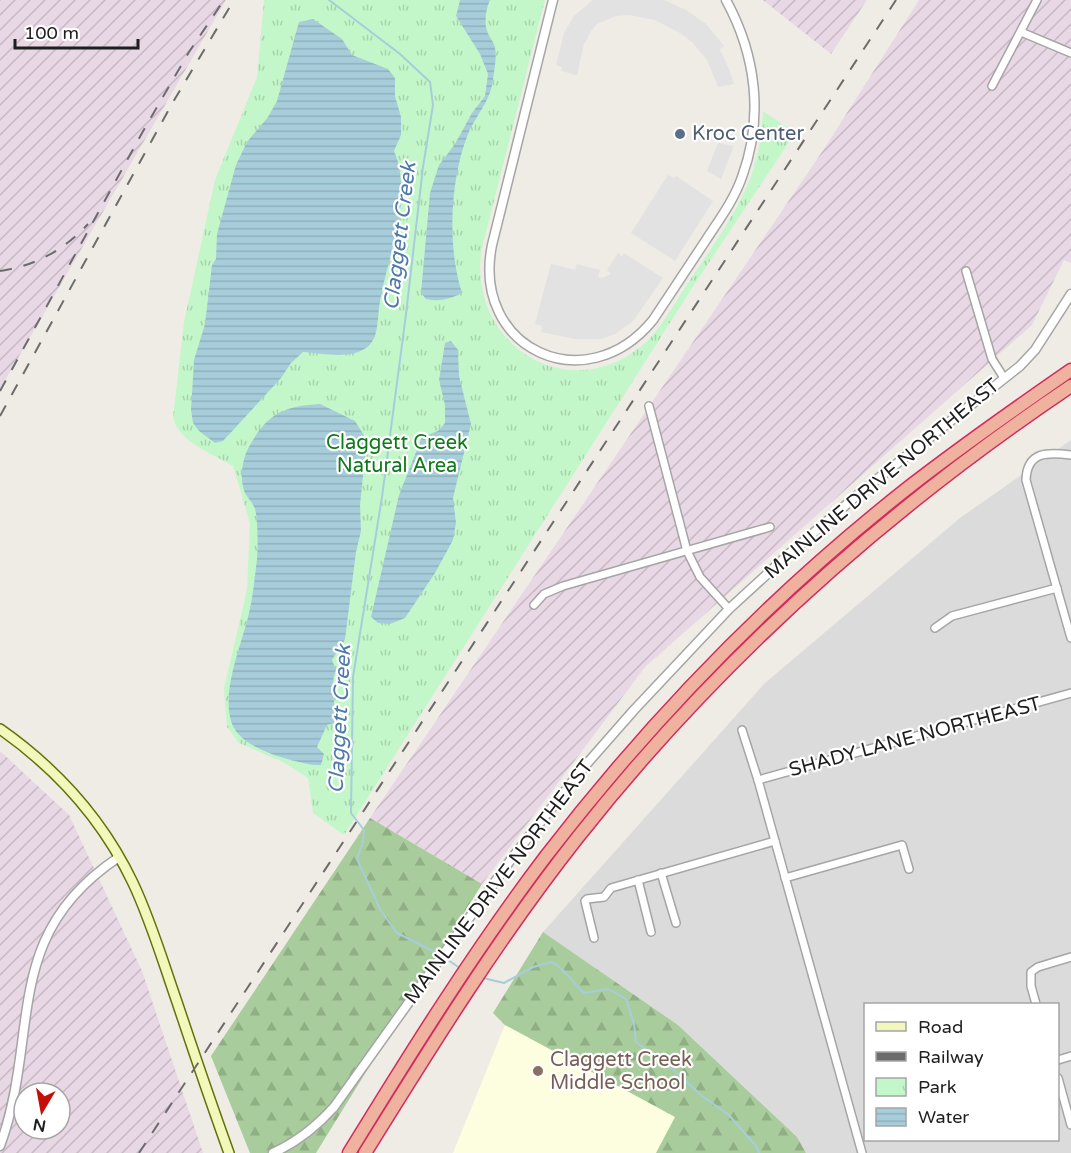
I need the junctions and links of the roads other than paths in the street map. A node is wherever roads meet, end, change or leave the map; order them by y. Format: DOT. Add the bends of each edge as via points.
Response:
graph roads {
  1 [pos="553,0"];
  2 [pos="726,0"];
  3 [pos="1037,0"];
  4 [pos="1021,32"];
  5 [pos="1071,53"];
  6 [pos="992,86"];
  7 [pos="966,271"];
  8 [pos="1071,294"];
  9 [pos="1071,370"];
  10 [pos="1004,378"];
  11 [pos="1071,386"];
  12 [pos="649,406"];
  13 [pos="1071,455"];
  14 [pos="770,527"];
  15 [pos="687,551"];
  16 [pos="1057,588"];
  17 [pos="534,605"];
  18 [pos="729,609"];
  19 [pos="935,628"];
  20 [pos="1071,638"];
  21 [pos="1071,693"];
  22 [pos="0,729"];
  23 [pos="742,730"];
  24 [pos="758,780"];
  25 [pos="774,841"];
  26 [pos="119,857"];
  27 [pos="909,869"];
  28 [pos="661,873"];
  29 [pos="785,878"];
  30 [pos="638,880"];
  31 [pos="675,923"];
  32 [pos="651,932"];
  33 [pos="594,938"];
  34 [pos="1071,957"];
  35 [pos="456,994"];
  36 [pos="1035,1003"];
  37 [pos="1059,1082"];
  38 [pos="1071,1125"];
  39 [pos="0,1146"];
  40 [pos="229,1153"];
  41 [pos="273,1153"];
  42 [pos="349,1153"];
  43 [pos="366,1153"];
  44 [pos="862,1153"];
  1 -- 2 [label="street" via="492,245 488,278 496,308 517,337 549,356 582,361 614,353 641,334 742,178 753,128 754,90 742,32"];
  3 -- 4 [label="street"];
  4 -- 5 [label="street"];
  4 -- 6 [label="street"];
  7 -- 10 [label="street" via="992,359"];
  8 -- 10 [label="street, MAINLINE DRIVE NORTHEAST" via="1035,350"];
  9 -- 35 [label="highway" via="962,447 821,562 683,696 548,854 481,947"];
  10 -- 18 [label="street, MAINLINE DRIVE NORTHEAST" via="861,492"];
  11 -- 35 [label="highway" via="890,520 743,652 595,816 493,953"];
  12 -- 15 [label="street"];
  13 -- 16 [label="street" via="1045,454 1031,461 1027,470 1027,486"];
  14 -- 15 [label="street"];
  15 -- 17 [label="street" via="553,590"];
  15 -- 18 [label="street" via="699,577"];
  16 -- 19 [label="street" via="951,616"];
  16 -- 20 [label="street"];
  18 -- 41 [label="street, MAINLINE DRIVE NORTHEAST" via="584,767 512,858 334,1107 302,1137"];
  21 -- 24 [label="street, SHADY LANE NORTHEAST"];
  22 -- 26 [label="main road" via="39,758 74,793"];
  23 -- 24 [label="street"];
  24 -- 25 [label="street"];
  25 -- 28 [label="street"];
  25 -- 29 [label="street"];
  26 -- 39 [label="street" via="78,890 44,941 29,986 14,1100"];
  26 -- 40 [label="main road" via="154,935"];
  27 -- 29 [label="street" via="902,845"];
  28 -- 30 [label="street"];
  28 -- 31 [label="street"];
  29 -- 44 [label="street"];
  30 -- 32 [label="street"];
  30 -- 33 [label="street" via="611,888 604,897 585,901"];
  34 -- 36 [label="street" via="1030,972"];
  35 -- 42 [label="highway"];
  35 -- 43 [label="highway"];
  37 -- 38 [label="street"];
}
